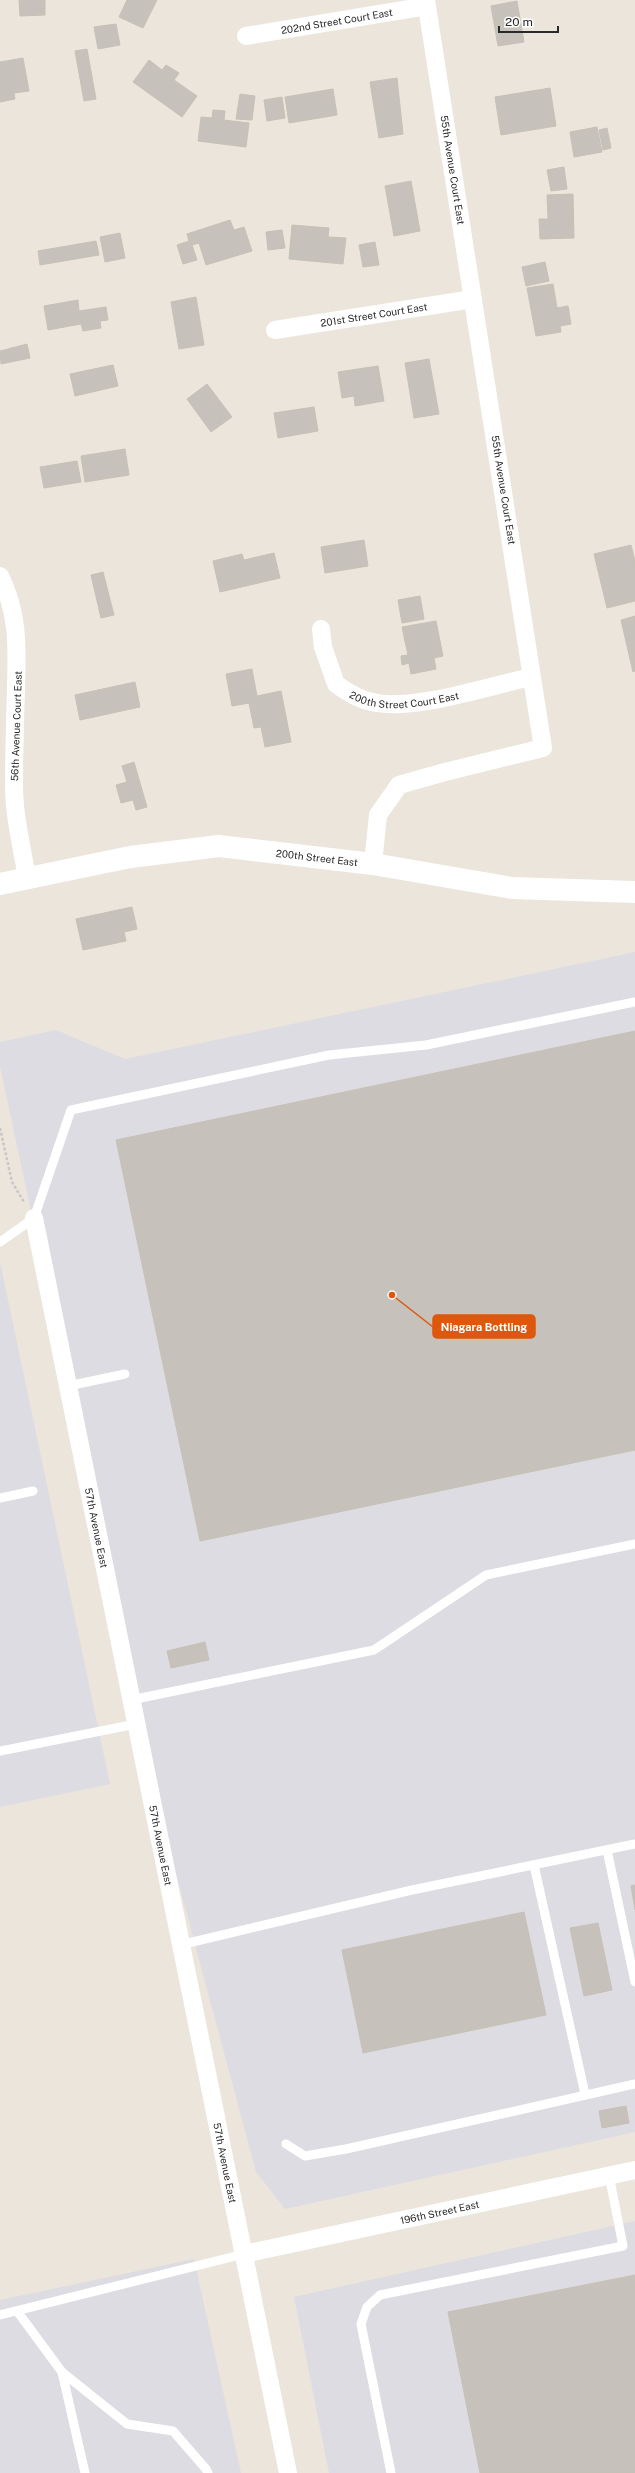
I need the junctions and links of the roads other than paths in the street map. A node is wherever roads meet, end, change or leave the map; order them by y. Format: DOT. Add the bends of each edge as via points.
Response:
graph roads {
  1 [pos="427,3"];
  2 [pos="246,36"];
  3 [pos="473,299"];
  4 [pos="275,330"];
  5 [pos="0,576"];
  6 [pos="321,629"];
  7 [pos="531,677"];
  8 [pos="374,864"];
  9 [pos="27,878"];
  10 [pos="0,884"];
  11 [pos="635,892"];
  12 [pos="635,1002"];
  13 [pos="34,1218"];
  14 [pos="0,1242"];
  15 [pos="125,1374"];
  16 [pos="68,1386"];
  17 [pos="33,1491"];
  18 [pos="0,1498"];
  19 [pos="635,1544"];
  20 [pos="131,1700"];
  21 [pos="136,1724"];
  22 [pos="0,1751"];
  23 [pos="635,1844"];
  24 [pos="607,1850"];
  25 [pos="534,1865"];
  26 [pos="180,1944"];
  27 [pos="635,1982"];
  28 [pos="635,2084"];
  29 [pos="586,2094"];
  30 [pos="286,2144"];
  31 [pos="635,2170"];
  32 [pos="610,2175"];
  33 [pos="244,2254"];
  34 [pos="16,2311"];
  35 [pos="0,2315"];
  36 [pos="62,2372"];
  37 [pos="84,2473"];
  38 [pos="208,2473"];
  39 [pos="288,2473"];
  40 [pos="391,2473"];
  1 -- 2 [label="street, 202nd Street Court East"];
  1 -- 3 [label="street, 55th Avenue Court East"];
  3 -- 4 [label="street, 201st Street Court East"];
  3 -- 7 [label="street, 55th Avenue Court East" via="511,530"];
  5 -- 9 [label="street, 56th Avenue Court East" via="15,622 17,637 14,787 16,820"];
  6 -- 7 [label="street, 200th Street Court East" via="323,648 336,684 361,699 377,703 406,705"];
  7 -- 8 [label="street, 55th Avenue Court East" via="543,748 399,785 378,816"];
  8 -- 9 [label="street, 200th Street East" via="219,846 130,857"];
  8 -- 11 [label="street, 200th Street East" via="512,888"];
  9 -- 10 [label="street, 200th Street East"];
  12 -- 13 [label="lane" via="426,1045 329,1055 71,1110"];
  13 -- 14 [label="lane"];
  13 -- 16 [label="street, 57th Avenue East"];
  15 -- 16 [label="lane"];
  16 -- 20 [label="street, 57th Avenue East"];
  17 -- 18 [label="lane"];
  19 -- 20 [label="lane" via="486,1575 374,1650"];
  20 -- 21 [label="street, 57th Avenue East"];
  21 -- 22 [label="lane"];
  21 -- 26 [label="street, 57th Avenue East"];
  23 -- 24 [label="lane"];
  24 -- 25 [label="lane"];
  24 -- 27 [label="lane"];
  25 -- 26 [label="lane" via="412,1890"];
  25 -- 29 [label="lane"];
  26 -- 33 [label="street, 57th Avenue East"];
  28 -- 29 [label="lane"];
  29 -- 30 [label="lane" via="405,2137 312,2155 305,2156"];
  31 -- 32 [label="street, 196th Street East"];
  32 -- 33 [label="street, 196th Street East"];
  32 -- 40 [label="lane" via="623,2246 380,2296 367,2307 361,2324"];
  33 -- 34 [label="lane"];
  33 -- 39 [label="street, 57th Avenue East"];
  34 -- 35 [label="lane"];
  34 -- 36 [label="lane"];
  36 -- 37 [label="lane"];
  36 -- 38 [label="lane" via="127,2424 173,2431"];
}
